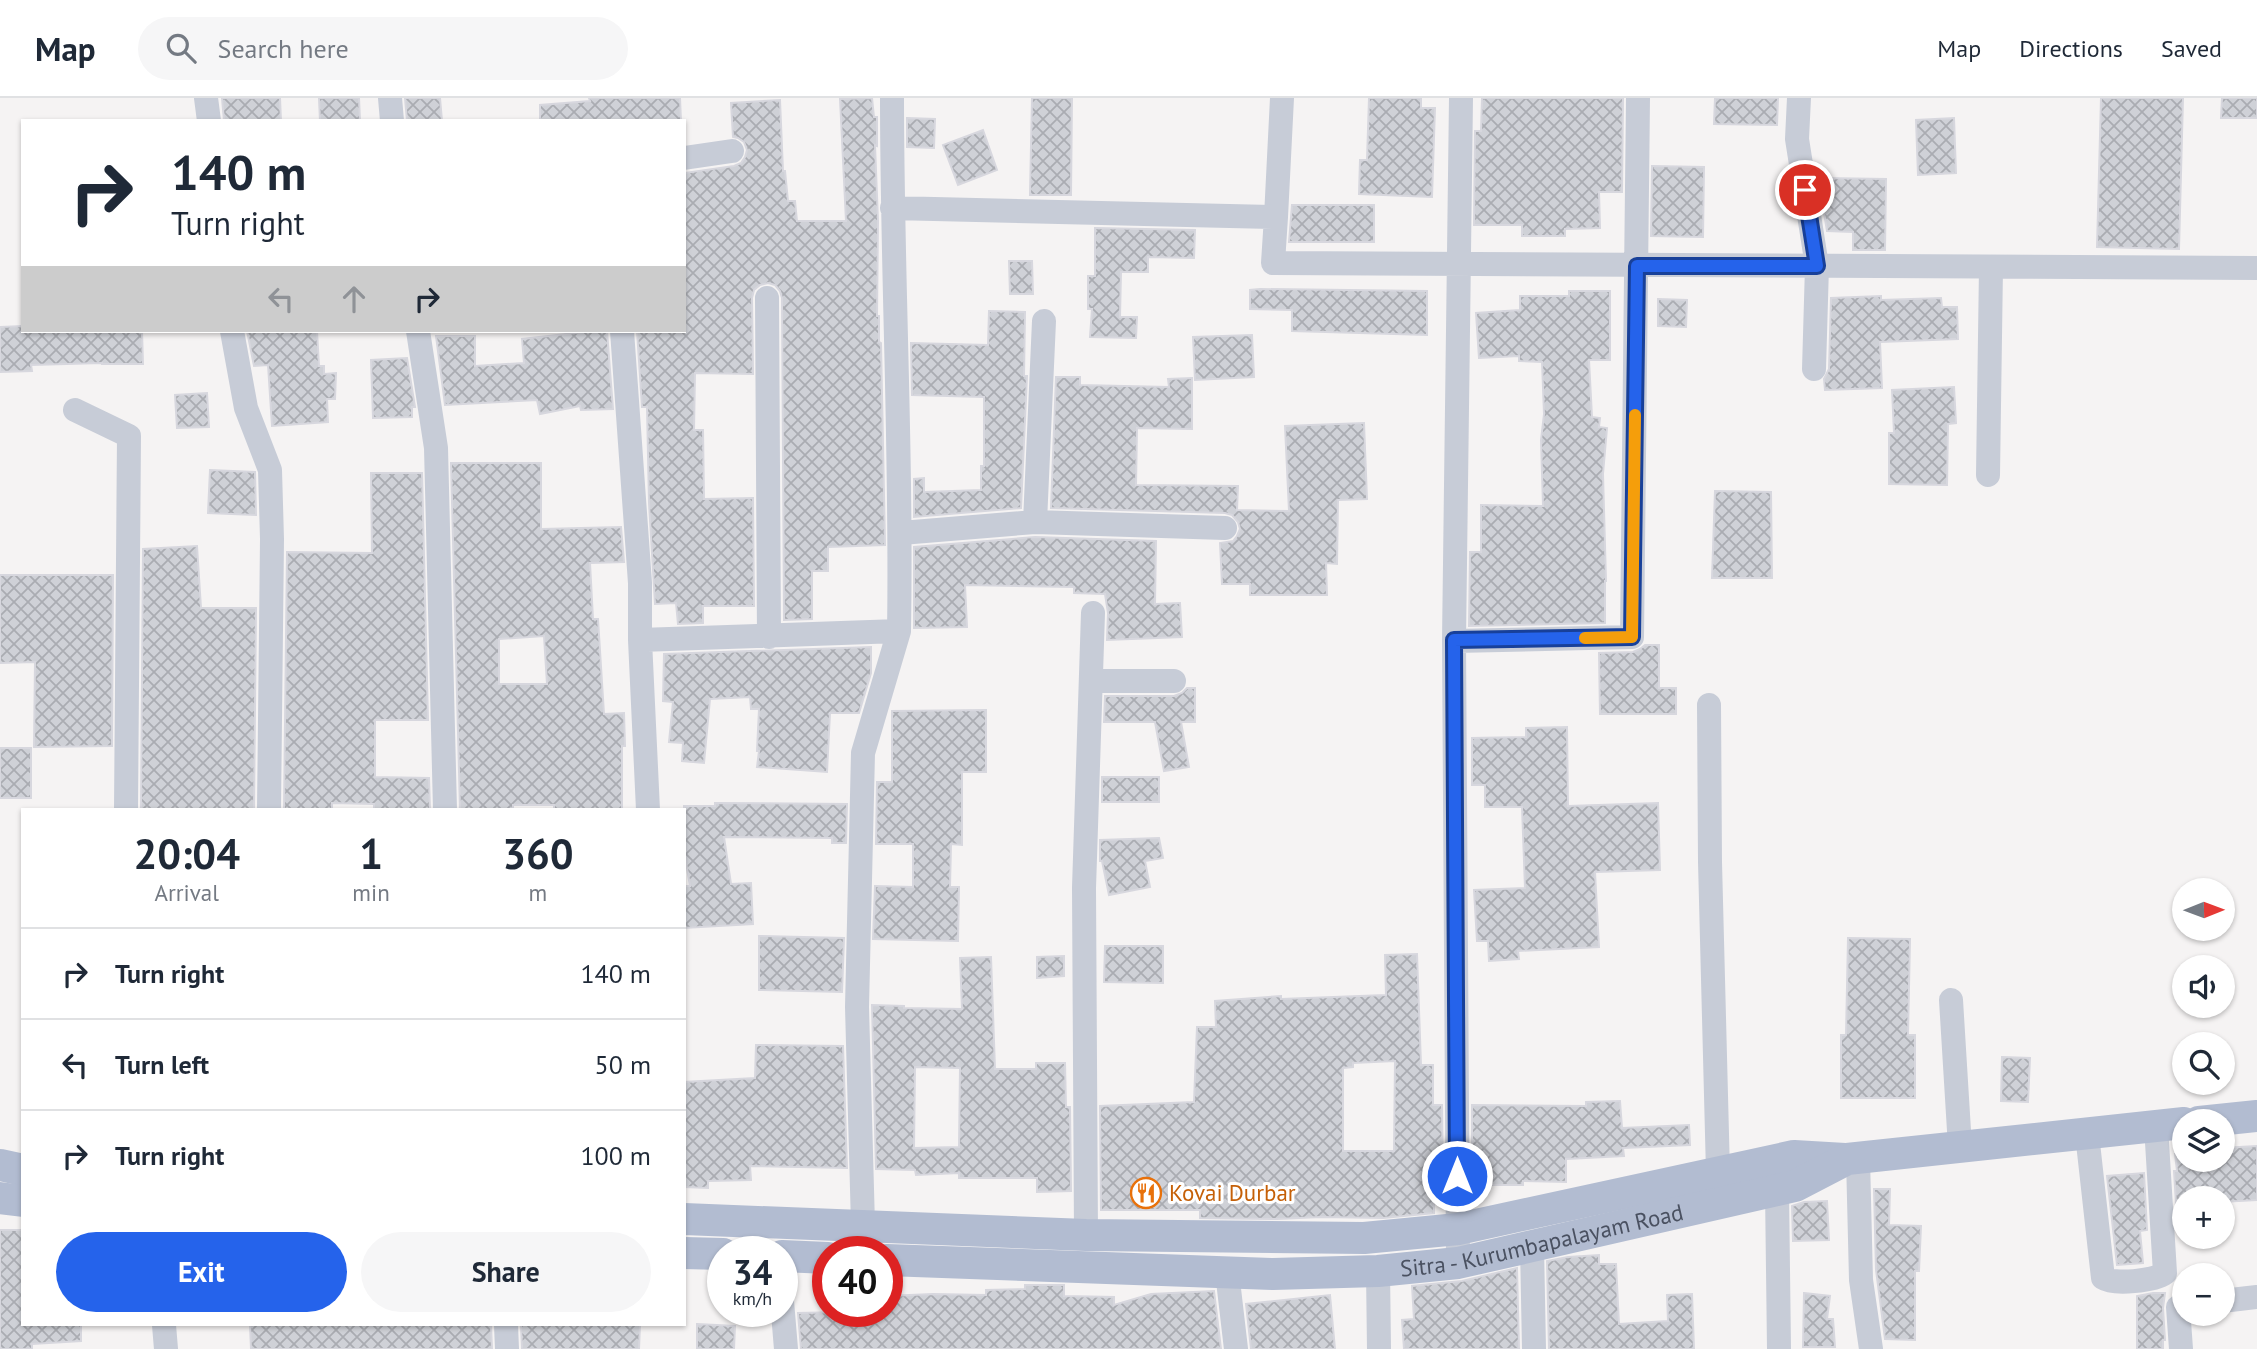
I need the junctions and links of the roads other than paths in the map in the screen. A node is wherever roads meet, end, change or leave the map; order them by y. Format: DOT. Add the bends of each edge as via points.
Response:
graph roads {
  1 [pos="206,98"];
  2 [pos="390,98"];
  3 [pos="892,98"];
  4 [pos="1282,98"];
  5 [pos="1461,98"];
  6 [pos="1638,98"];
  7 [pos="1800,98"];
  8 [pos="209,119"];
  9 [pos="392,119"];
  10 [pos="732,151"];
  11 [pos="686,158"];
  12 [pos="892,208"];
  13 [pos="1276,217"];
  14 [pos="1458,265"];
  15 [pos="1637,266"];
  16 [pos="1817,266"];
  17 [pos="1991,267"];
  18 [pos="2257,268"];
  19 [pos="767,298"];
  20 [pos="1044,321"];
  21 [pos="232,333"];
  22 [pos="418,333"];
  23 [pos="622,333"];
  24 [pos="1814,369"];
  25 [pos="75,410"];
  26 [pos="1988,475"];
  27 [pos="1035,522"];
  28 [pos="1225,528"];
  29 [pos="901,533"];
  30 [pos="1093,613"];
  31 [pos="899,631"];
  32 [pos="769,637"];
  33 [pos="640,640"];
  34 [pos="1454,640"];
  35 [pos="1091,681"];
  36 [pos="1174,681"];
  37 [pos="1709,705"];
  38 [pos="125,808"];
  39 [pos="269,808"];
  40 [pos="445,808"];
  41 [pos="648,808"];
  42 [pos="1951,1000"];
  43 [pos="2257,1116"];
  44 [pos="2235,1118"];
  45 [pos="2170,1125"];
  46 [pos="2087,1134"];
  47 [pos="1960,1147"];
  48 [pos="1853,1158"];
  49 [pos="0,1165"];
  50 [pos="21,1170"];
  51 [pos="1718,1173"];
  52 [pos="1777,1190"];
  53 [pos="0,1198"];
  54 [pos="21,1201"];
  55 [pos="686,1219"];
  56 [pos="863,1225"];
  57 [pos="1458,1229"];
  58 [pos="1086,1235"];
  59 [pos="1532,1246"];
  60 [pos="686,1253"];
  61 [pos="707,1254"];
  62 [pos="903,1261"];
  63 [pos="1458,1263"];
  64 [pos="1378,1271"];
  65 [pos="1227,1272"];
  66 [pos="2257,1297"];
  67 [pos="2235,1300"];
  68 [pos="164,1326"];
  69 [pos="506,1326"];
  70 [pos="2179,1326"];
  71 [pos="784,1327"];
  72 [pos="166,1349"];
  73 [pos="507,1349"];
  74 [pos="786,1349"];
  75 [pos="1236,1349"];
  76 [pos="1379,1349"];
  77 [pos="1534,1349"];
  78 [pos="1779,1349"];
  79 [pos="1871,1349"];
  80 [pos="2181,1349"];
  1 -- 8 [label="street"];
  2 -- 9 [label="street"];
  3 -- 12 [label="street"];
  4 -- 13 [label="street"];
  5 -- 14 [label="street"];
  6 -- 15 [label="street"];
  7 -- 16 [label="street" via="1797,139"];
  10 -- 11 [label="street"];
  12 -- 13 [label="street"];
  12 -- 29 [label="street"];
  13 -- 14 [label="street" via="1273,263"];
  14 -- 15 [label="street"];
  14 -- 34 [label="street"];
  15 -- 16 [label="street"];
  15 -- 34 [label="street" via="1632,637"];
  16 -- 17 [label="street"];
  16 -- 24 [label="street"];
  17 -- 18 [label="street"];
  17 -- 26 [label="street"];
  19 -- 32 [label="street"];
  20 -- 27 [label="street"];
  21 -- 39 [label="street" via="246,408 270,470"];
  22 -- 40 [label="street" via="436,448"];
  23 -- 33 [label="street"];
  25 -- 38 [label="street" via="129,436"];
  27 -- 28 [label="street"];
  27 -- 29 [label="street"];
  29 -- 31 [label="street"];
  30 -- 35 [label="street"];
  31 -- 32 [label="street"];
  31 -- 56 [label="street" via="863,753 857,1007"];
  32 -- 33 [label="street"];
  33 -- 41 [label="street"];
  34 -- 57 [label="street"];
  35 -- 36 [label="street"];
  35 -- 58 [label="street" via="1084,888"];
  37 -- 51 [label="street"];
  42 -- 47 [label="street"];
  43 -- 44 [label="main road"];
  45 -- 46 [label="main road, Sitra - Kurumbapalayam Road"];
  45 -- 46 [label="street" via="2165,1273 2147,1279 2112,1282 2103,1278"];
  46 -- 47 [label="main road, Sitra - Kurumbapalayam Road"];
  47 -- 48 [label="main road, Sitra - Kurumbapalayam Road"];
  48 -- 51 [label="main road" via="1794,1156"];
  48 -- 52 [label="main road, Sitra - Kurumbapalayam Road"];
  48 -- 79 [label="street"];
  49 -- 50 [label="main road"];
  51 -- 57 [label="main road"];
  52 -- 59 [label="main road, Sitra - Kurumbapalayam Road"];
  52 -- 78 [label="street"];
  53 -- 54 [label="main road"];
  55 -- 56 [label="main road"];
  56 -- 58 [label="main road"];
  57 -- 58 [label="main road" via="1364,1238"];
  57 -- 63 [label="street"];
  59 -- 63 [label="main road, Sitra - Kurumbapalayam Road"];
  59 -- 77 [label="street"];
  60 -- 61 [label="main road"];
  62 -- 65 [label="main road, Sitra - Kurumbapalayam Road"];
  63 -- 64 [label="main road, Sitra - Kurumbapalayam Road"];
  64 -- 65 [label="main road, Sitra - Kurumbapalayam Road"];
  64 -- 76 [label="street"];
  65 -- 75 [label="street"];
  66 -- 67 [label="street"];
  68 -- 72 [label="street"];
  69 -- 73 [label="street"];
  70 -- 80 [label="street"];
  71 -- 74 [label="street"];
}
